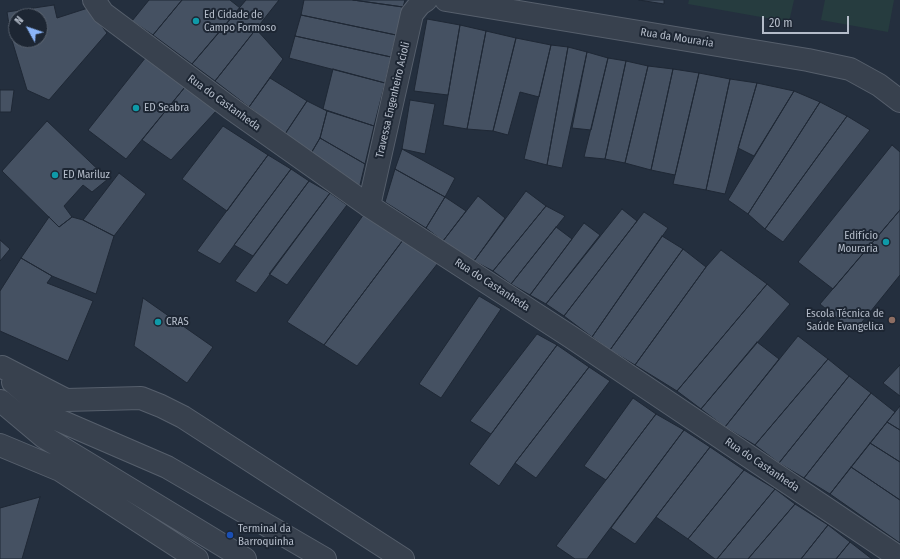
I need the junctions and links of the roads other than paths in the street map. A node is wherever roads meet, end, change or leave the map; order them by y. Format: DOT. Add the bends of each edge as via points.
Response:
graph roads {
  1 [pos="94,0"];
  2 [pos="426,0"];
  3 [pos="446,0"];
  4 [pos="900,100"];
  5 [pos="369,206"];
  6 [pos="1,368"];
  7 [pos="0,401"];
  8 [pos="0,445"];
  9 [pos="900,558"];
  10 [pos="197,559"];
  11 [pos="245,559"];
  12 [pos="325,559"];
  13 [pos="403,559"];
  1 -- 5 [label="street, Rua do Castanheda" via="103,13 229,107"];
  2 -- 5 [label="street, Travessa Engenheiro Acioli" via="412,14"];
  3 -- 4 [label="street, Rua da Mouraria" via="815,61 850,69"];
  5 -- 9 [label="street, Rua do Castanheda" via="571,337"];
  6 -- 7 [label="street" via="4,387"];
  6 -- 12 [label="street" via="56,419 168,467"];
  6 -- 13 [label="street" via="66,400 141,398 161,406"];
  7 -- 11 [label="street" via="44,437"];
  8 -- 10 [label="street" via="60,470"];
}
